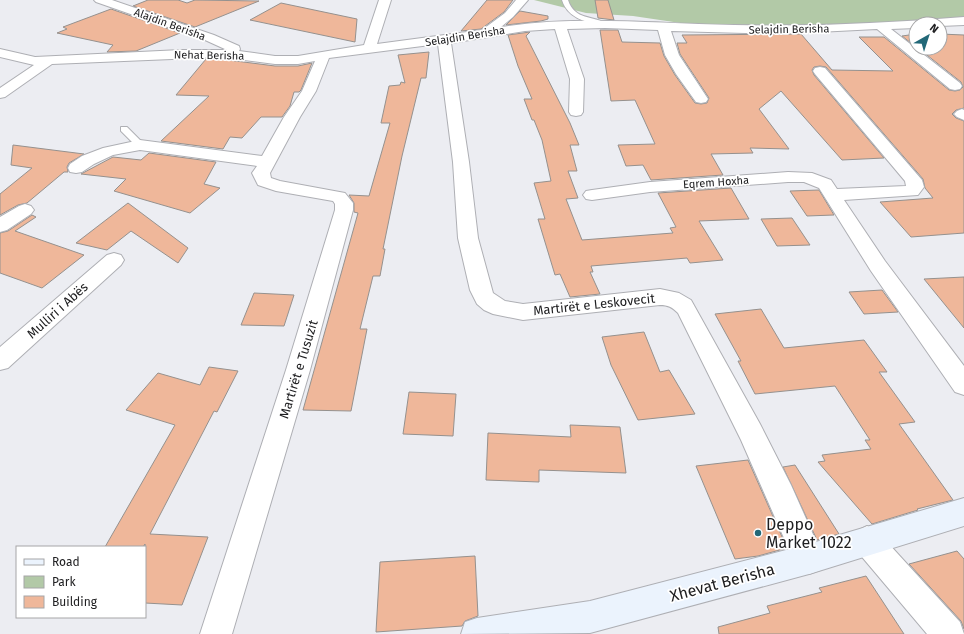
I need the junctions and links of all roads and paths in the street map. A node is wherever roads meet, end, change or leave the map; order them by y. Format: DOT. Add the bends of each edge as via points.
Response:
graph roads {
  1 [pos="100,0"];
  2 [pos="137,0"];
  3 [pos="385,0"];
  4 [pos="522,0"];
  5 [pos="565,0"];
  6 [pos="121,6"];
  7 [pos="948,23"];
  8 [pos="963,23"];
  9 [pos="605,24"];
  10 [pos="908,24"];
  11 [pos="560,26"];
  12 [pos="663,26"];
  13 [pos="880,26"];
  14 [pos="486,32"];
  15 [pos="444,40"];
  16 [pos="369,49"];
  17 [pos="0,53"];
  18 [pos="239,55"];
  19 [pos="323,56"];
  20 [pos="20,58"];
  21 [pos="48,61"];
  22 [pos="7,66"];
  23 [pos="820,71"];
  24 [pos="955,86"];
  25 [pos="0,94"];
  26 [pos="701,99"];
  27 [pos="576,112"];
  28 [pos="124,129"];
  29 [pos="140,145"];
  30 [pos="266,162"];
  31 [pos="76,168"];
  32 [pos="592,195"];
  33 [pos="833,195"];
  34 [pos="25,210"];
  35 [pos="0,226"];
  36 [pos="114,260"];
  37 [pos="0,361"];
  38 [pos="964,385"];
  39 [pos="964,512"];
  40 [pos="867,541"];
  41 [pos="809,559"];
  42 [pos="592,625"];
  43 [pos="216,634"];
  44 [pos="477,634"];
  45 [pos="948,634"];
  1 -- 6 [label="street, Alajdin Berisha"];
  2 -- 6 [label="street, Alajdin Berisha"];
  3 -- 16 [label="street" via="376,19"];
  4 -- 14 [label="street" via="509,15"];
  5 -- 9 [label="lane" via="569,10 580,17"];
  6 -- 18 [label="street, Alajdin Berisha" via="232,47"];
  7 -- 8 [label="street"];
  9 -- 11 [label="street, Selajdin Berisha"];
  9 -- 12 [label="street, Selajdin Berisha"];
  10 -- 13 [label="street, Selajdin Berisha"];
  11 -- 14 [label="street, Selajdin Berisha"];
  11 -- 27 [label="street" via="577,79"];
  12 -- 13 [label="street, Selajdin Berisha" via="778,30"];
  12 -- 26 [label="street" via="672,55 682,74"];
  13 -- 24 [label="street"];
  14 -- 15 [label="street, Selajdin Berisha"];
  15 -- 16 [label="street, Selajdin Berisha"];
  15 -- 41 [label="street, Martirët e Leskovecit" via="461,162 468,238 485,298 501,308 523,312 660,296 682,303 713,357 783,496"];
  16 -- 19 [label="street, Nehat Berisha"];
  17 -- 20 [label="street, Nehat Berisha"];
  18 -- 19 [label="street, Nehat Berisha" via="275,60"];
  18 -- 21 [label="street, Nehat Berisha" via="181,54"];
  19 -- 30 [label="street, Martirët e Tusuzit" via="309,91"];
  20 -- 21 [label="street, Nehat Berisha"];
  20 -- 22 [label="street"];
  21 -- 25 [label="street"];
  23 -- 33 [label="street" via="913,180 915,187 912,191"];
  28 -- 29 [label="lane"];
  29 -- 30 [label="street"];
  29 -- 31 [label="street" via="109,151"];
  30 -- 43 [label="street, Martirët e Tusuzit" via="261,173 264,181 276,186 339,197 344,203 344,210 293,387"];
  32 -- 33 [label="street, Eqrem Hoxha" via="650,187 806,177 825,184"];
  33 -- 38 [label="street, Eqrem Hoxha" via="878,266"];
  34 -- 35 [label="street"];
  36 -- 37 [label="street, Mulliri i Abës"];
  39 -- 40 [label="street, Xhevat Berisha"];
  40 -- 41 [label="street, Xhevat Berisha"];
  40 -- 45 [label="street"];
  41 -- 42 [label="street, Xhevat Berisha"];
  42 -- 44 [label="street, Xhevat Berisha"];
}
